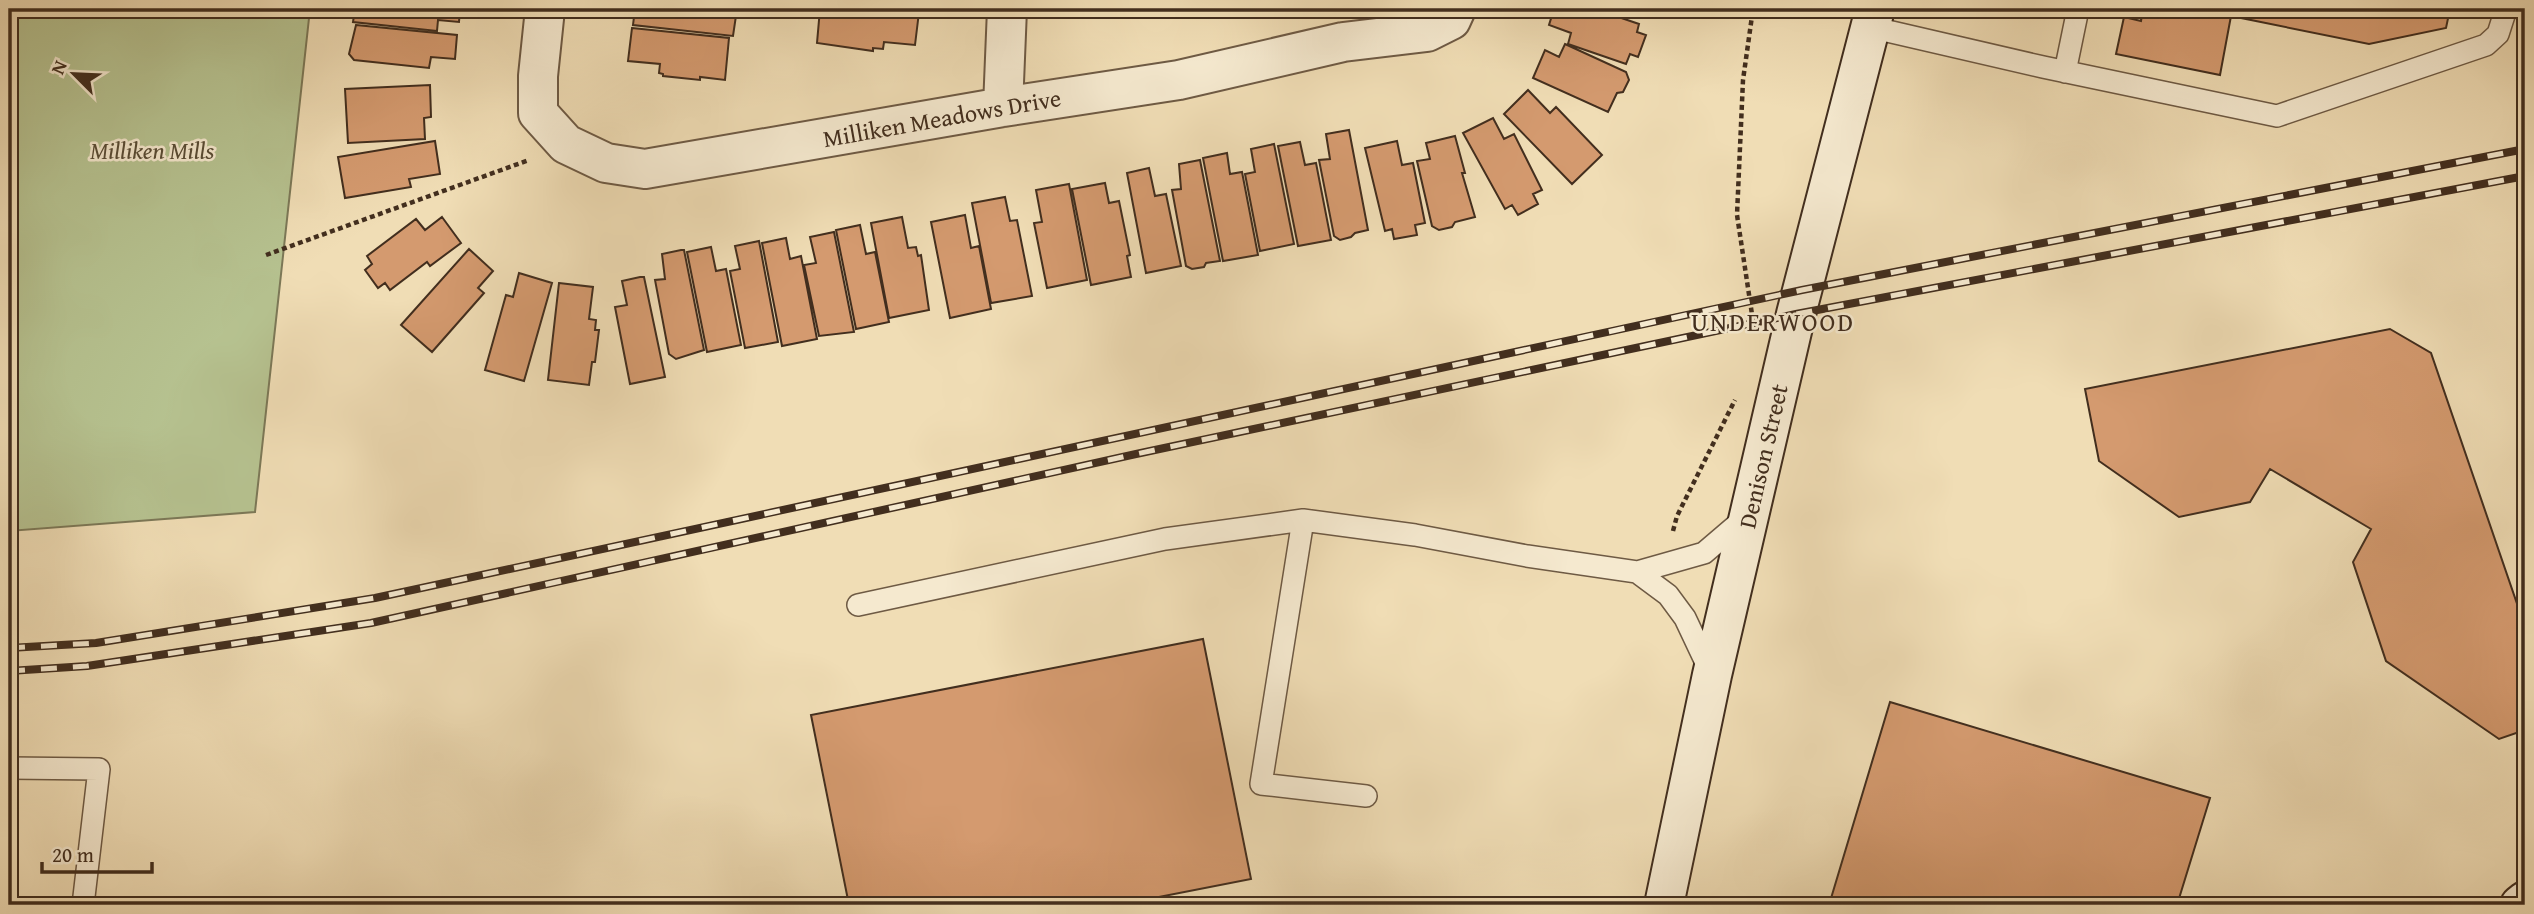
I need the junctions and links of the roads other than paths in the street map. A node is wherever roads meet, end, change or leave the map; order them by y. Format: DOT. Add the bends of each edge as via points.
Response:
graph roads {
  1 [pos="545,9"];
  2 [pos="1007,9"];
  3 [pos="1456,9"];
  4 [pos="2078,9"];
  5 [pos="2506,9"];
  6 [pos="1872,18"];
  7 [pos="2065,72"];
  8 [pos="1003,107"];
  9 [pos="1749,514"];
  10 [pos="1303,520"];
  11 [pos="1637,572"];
  12 [pos="858,605"];
  13 [pos="1712,675"];
  14 [pos="9,768"];
  15 [pos="1366,796"];
  16 [pos="2525,901"];
  17 [pos="83,905"];
  18 [pos="1664,905"];
  19 [pos="2520,905"];
  1 -- 8 [label="street, Milliken Meadows Drive" via="538,113 566,145 606,163 645,169"];
  2 -- 8 [label="street"];
  3 -- 8 [label="street, Milliken Meadows Drive" via="1451,20 1427,32 1343,42 1179,80"];
  4 -- 7 [label="lane"];
  5 -- 7 [label="lane" via="2498,34 2486,46 2277,116"];
  6 -- 7 [label="lane"];
  6 -- 9 [label="street, Denison Street"];
  9 -- 11 [label="lane" via="1703,553"];
  9 -- 13 [label="street, Denison Street"];
  10 -- 11 [label="lane"];
  10 -- 12 [label="lane" via="1165,539"];
  10 -- 15 [label="lane" via="1261,784"];
  11 -- 13 [label="lane" via="1668,595 1685,618"];
  13 -- 18 [label="street, Denison Street"];
  14 -- 17 [label="lane" via="99,769"];
  16 -- 19 [label="street"];
}
